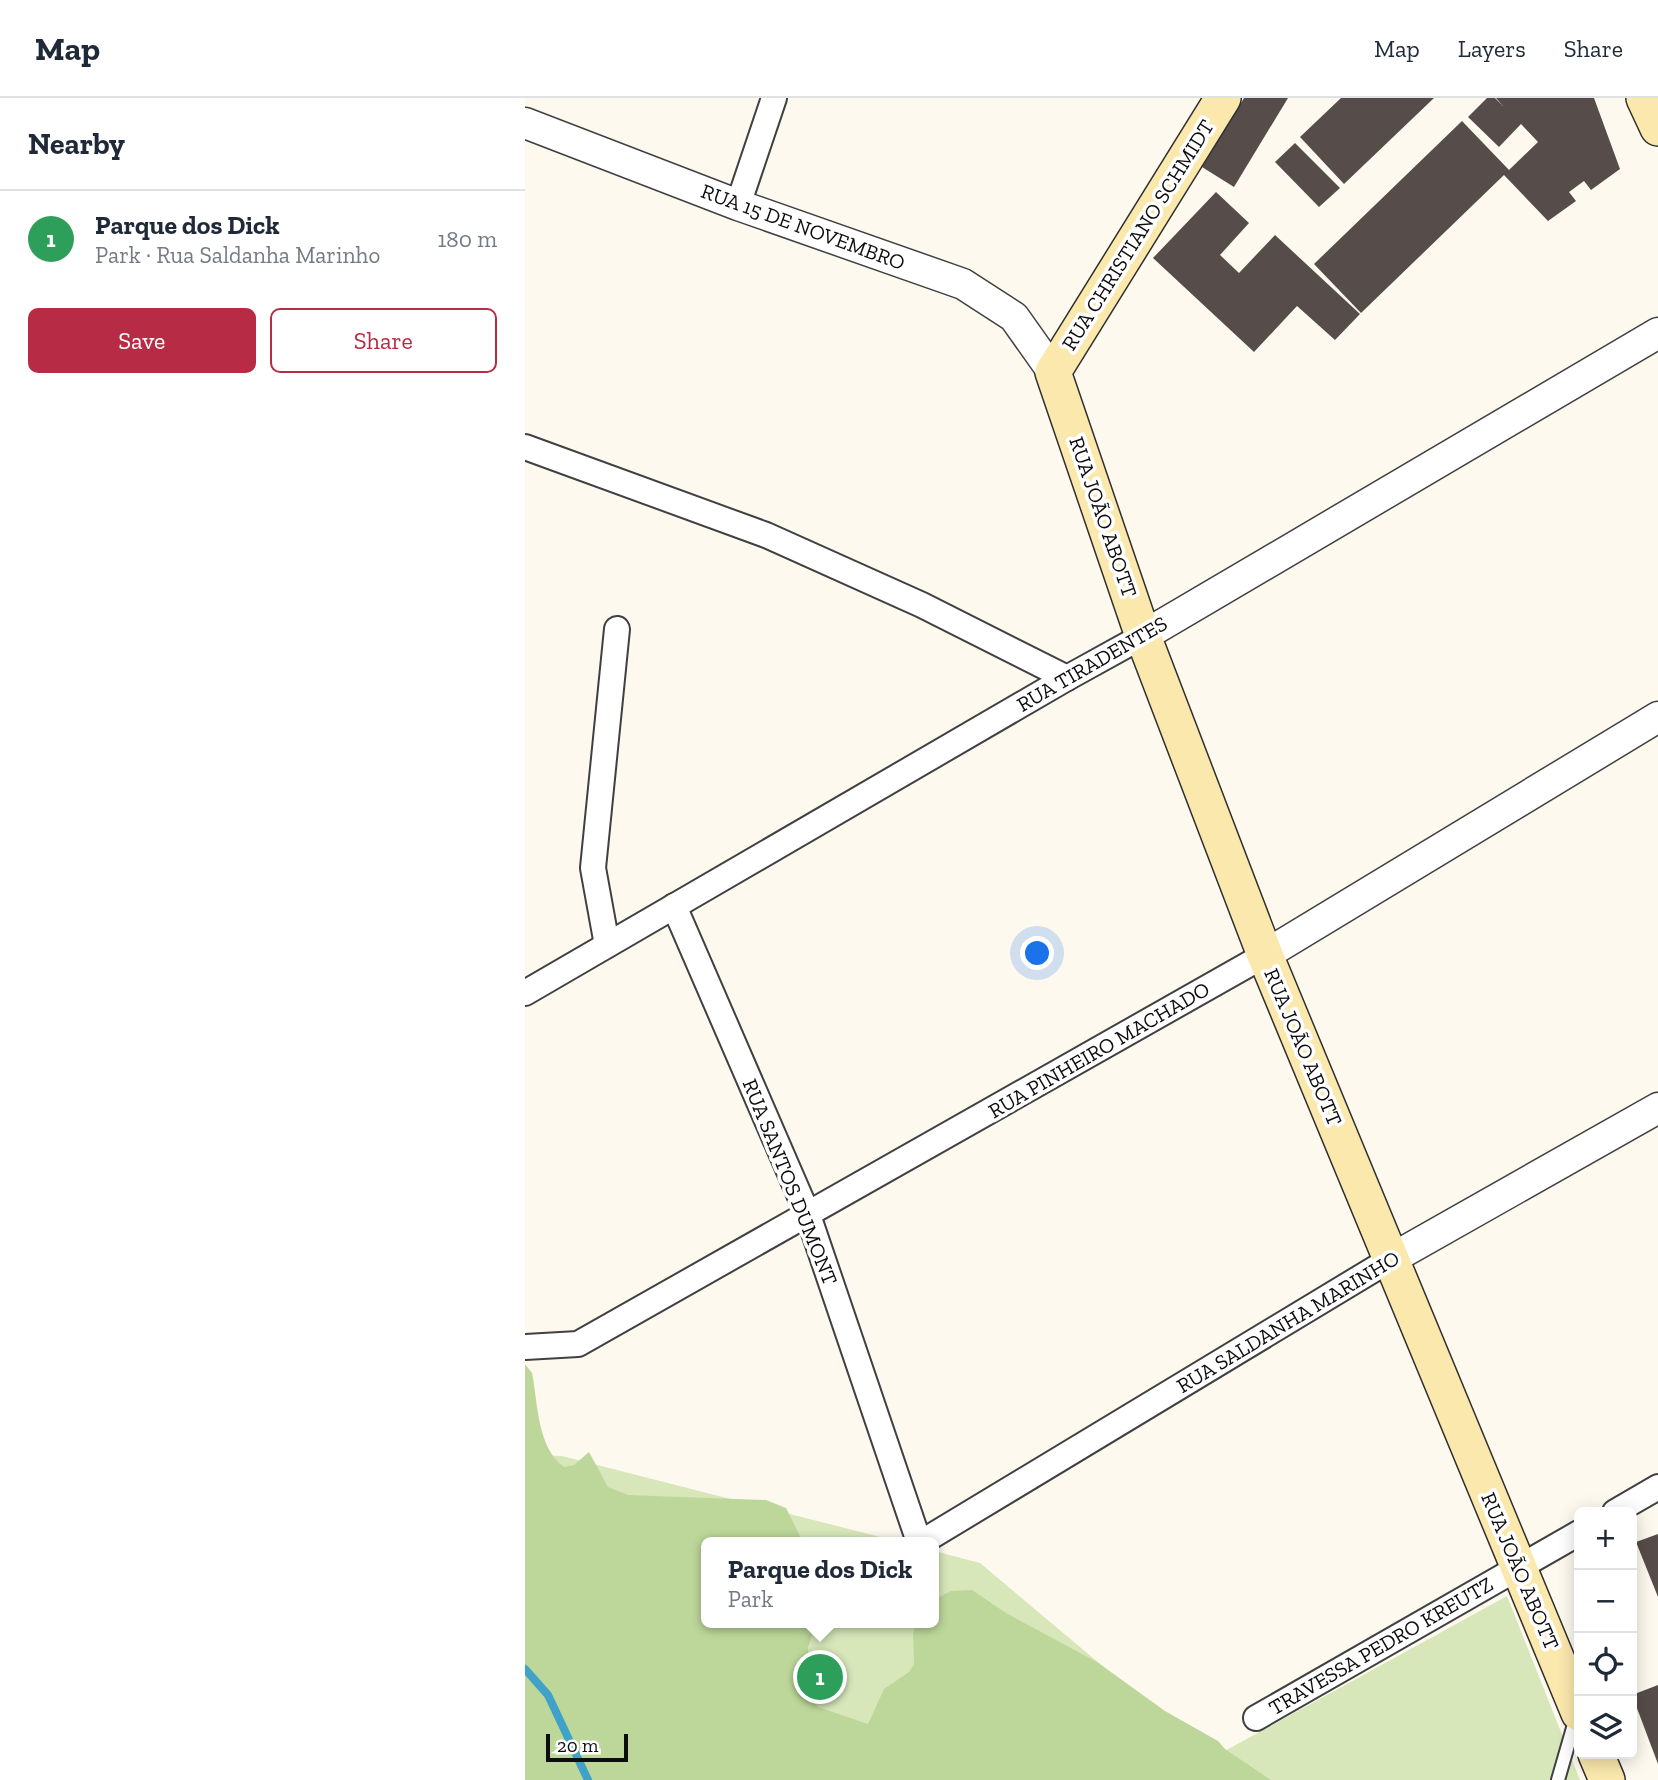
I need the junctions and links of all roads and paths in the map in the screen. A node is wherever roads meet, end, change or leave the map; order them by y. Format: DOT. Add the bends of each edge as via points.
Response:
graph roads {
  1 [pos="773,98"];
  2 [pos="1223,98"];
  3 [pos="1644,98"];
  4 [pos="525,123"];
  5 [pos="1658,128"];
  6 [pos="738,205"];
  7 [pos="1658,333"];
  8 [pos="1053,372"];
  9 [pos="525,447"];
  10 [pos="617,629"];
  11 [pos="1143,636"];
  12 [pos="1067,678"];
  13 [pos="1658,717"];
  14 [pos="674,906"];
  15 [pos="607,945"];
  16 [pos="1265,955"];
  17 [pos="525,993"];
  18 [pos="1658,1108"];
  19 [pos="808,1215"];
  20 [pos="1391,1259"];
  21 [pos="525,1347"];
  22 [pos="1658,1488"];
  23 [pos="1624,1507"];
  24 [pos="1574,1536"];
  25 [pos="918,1537"];
  26 [pos="928,1537"];
  27 [pos="1518,1569"];
  28 [pos="1574,1700"];
  29 [pos="1256,1718"];
  30 [pos="1574,1728"];
  31 [pos="1598,1759"];
  32 [pos="1558,1780"];
  33 [pos="1607,1780"];
  1 -- 6 [label="street"];
  2 -- 8 [label="main road, RUA CHRISTIANO SCHMIDT"];
  3 -- 5 [label="main road"];
  4 -- 6 [label="street, RUA 15 DE NOVEMBRO"];
  6 -- 8 [label="street, RUA 15 DE NOVEMBRO" via="963,284 1014,317"];
  7 -- 11 [label="street, RUA TIRADENTES"];
  8 -- 11 [label="main road, RUA JOÃO ABOTT"];
  9 -- 12 [label="street" via="766,535 922,605"];
  10 -- 15 [label="street" via="593,868"];
  11 -- 12 [label="street, RUA TIRADENTES"];
  11 -- 16 [label="main road, RUA JOÃO ABOTT"];
  12 -- 14 [label="street, RUA TIRADENTES"];
  13 -- 16 [label="street, RUA PINHEIRO MACHADO"];
  14 -- 15 [label="street, RUA TIRADENTES"];
  14 -- 19 [label="street, RUA SANTOS DUMONT"];
  15 -- 17 [label="street, RUA TIRADENTES"];
  16 -- 19 [label="street, RUA PINHEIRO MACHADO"];
  16 -- 20 [label="main road, RUA JOÃO ABOTT"];
  18 -- 20 [label="street, RUA SALDANHA MARINHO"];
  19 -- 21 [label="street, RUA PINHEIRO MACHADO" via="578,1344"];
  19 -- 25 [label="street, RUA SANTOS DUMONT"];
  20 -- 26 [label="street, RUA SALDANHA MARINHO"];
  20 -- 27 [label="main road, RUA JOÃO ABOTT"];
  22 -- 23 [label="street"];
  24 -- 27 [label="street, TRAVESSA PEDRO KREUTZ"];
  27 -- 28 [label="main road, RUA JOÃO ABOTT"];
  27 -- 29 [label="street, TRAVESSA PEDRO KREUTZ"];
  30 -- 32 [label="lane"];
  31 -- 33 [label="main road"];
}
